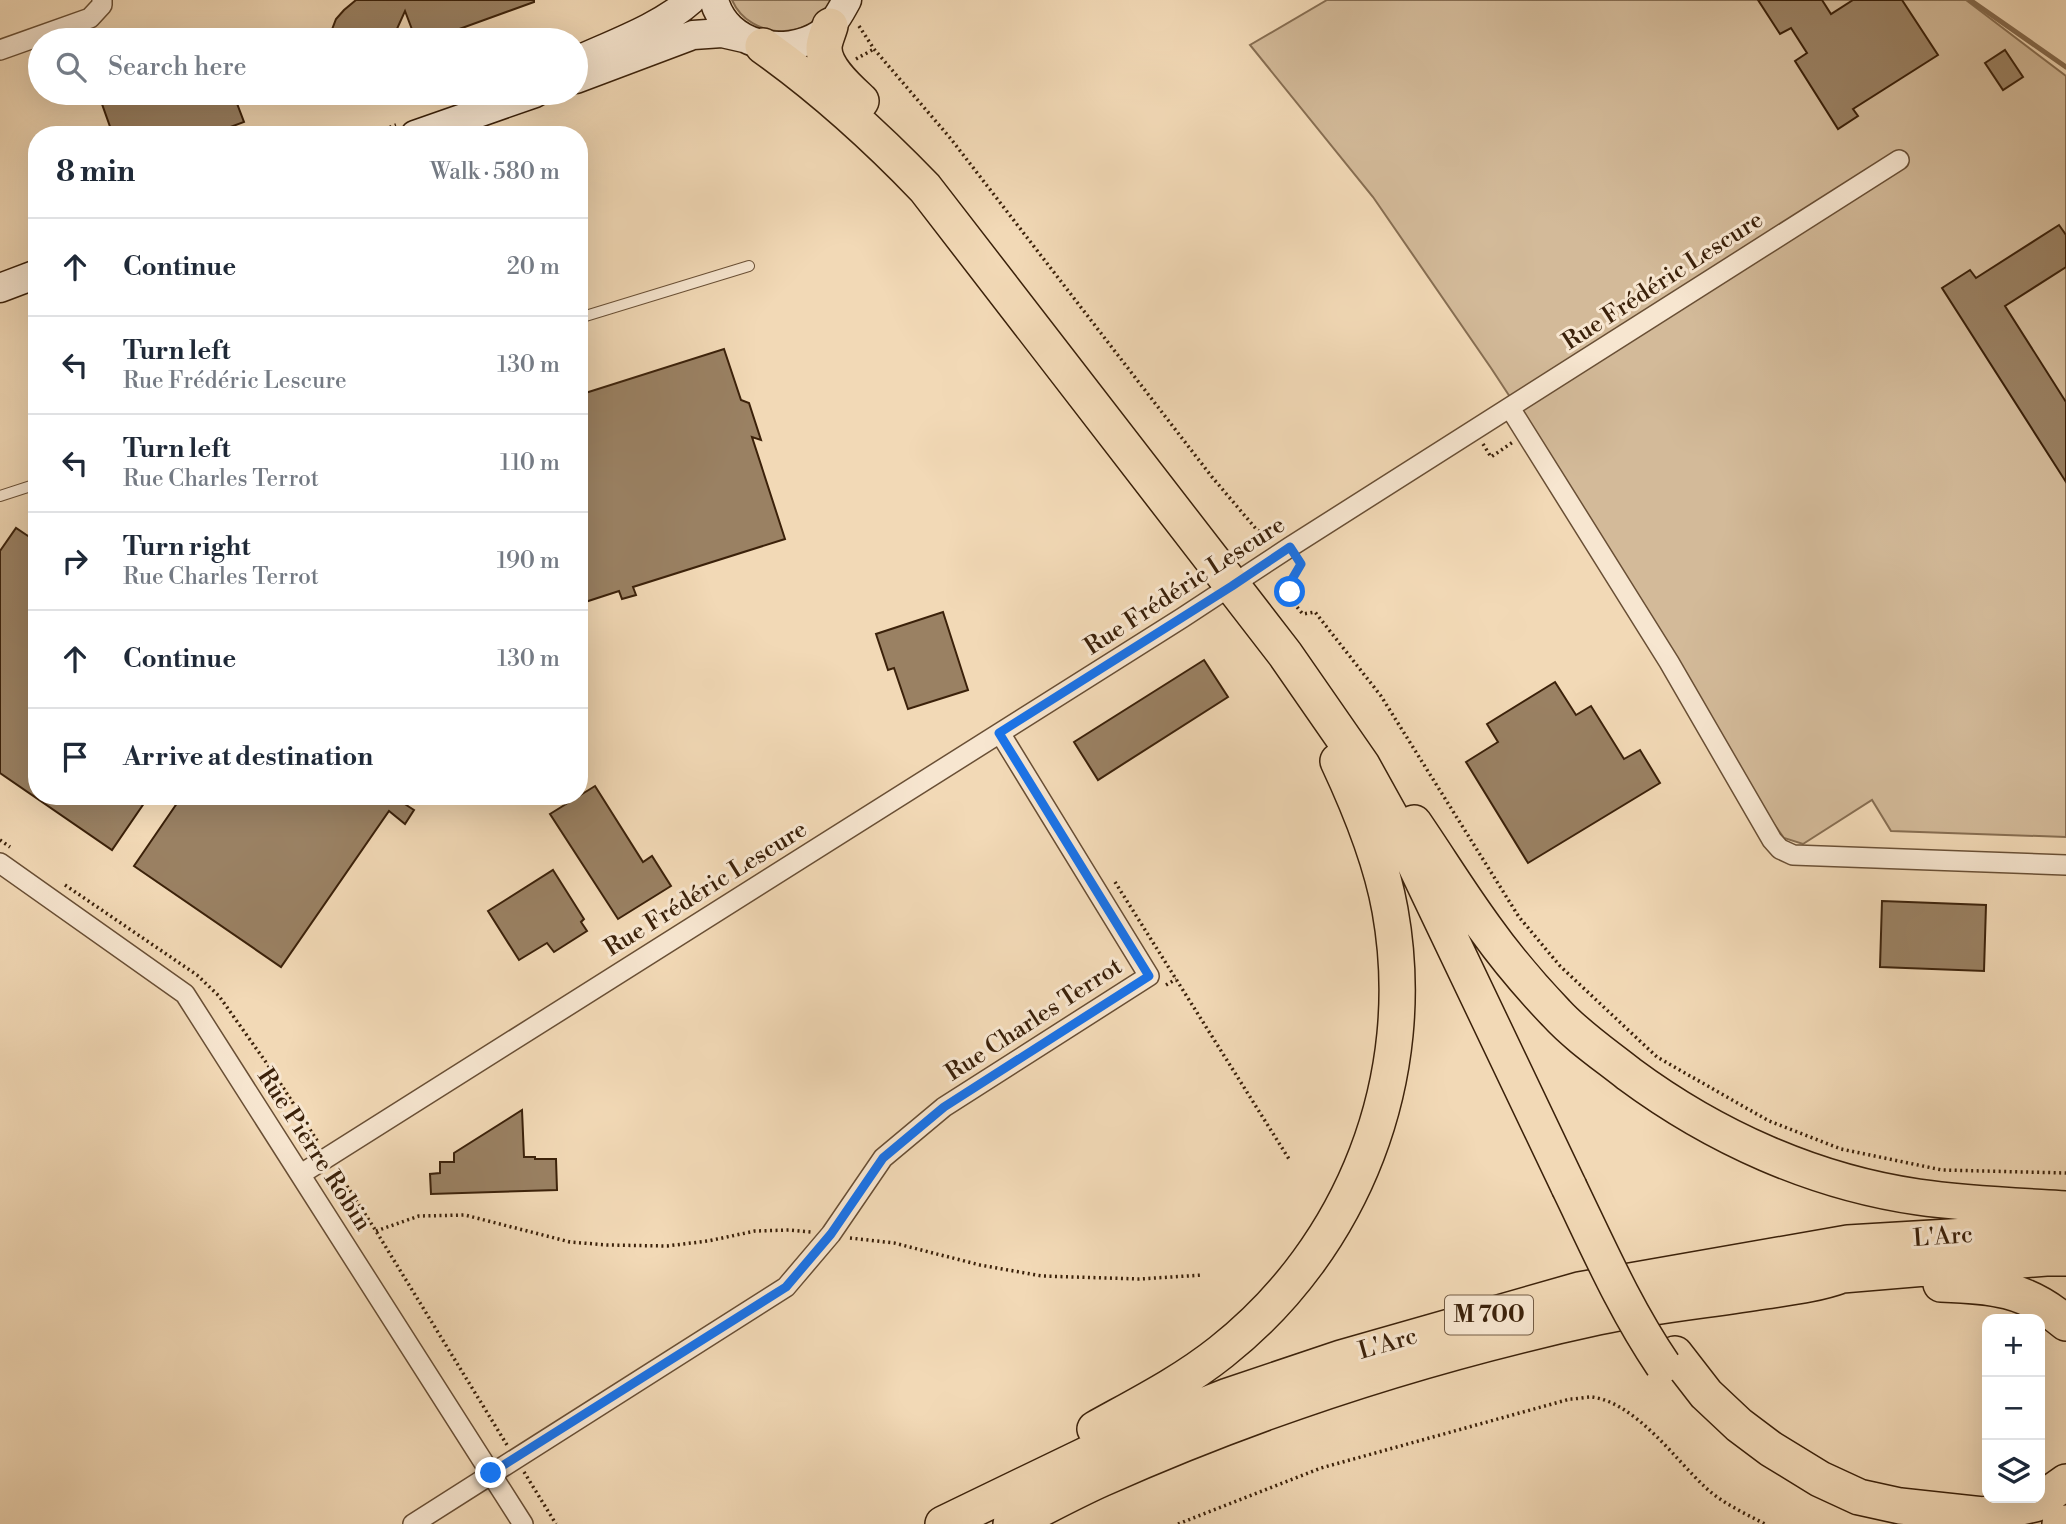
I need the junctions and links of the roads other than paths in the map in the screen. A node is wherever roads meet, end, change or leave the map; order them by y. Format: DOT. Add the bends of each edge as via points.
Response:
graph roads {
  1 [pos="691,0"];
  2 [pos="714,0"];
  3 [pos="102,3"];
  4 [pos="844,15"];
  5 [pos="62,28"];
  6 [pos="28,40"];
  7 [pos="753,42"];
  8 [pos="0,50"];
  9 [pos="588,55"];
  10 [pos="588,75"];
  11 [pos="481,105"];
  12 [pos="500,105"];
  13 [pos="434,126"];
  14 [pos="439,126"];
  15 [pos="1899,160"];
  16 [pos="749,266"];
  17 [pos="28,277"];
  18 [pos="0,288"];
  19 [pos="588,315"];
  20 [pos="1510,408"];
  21 [pos="28,488"];
  22 [pos="0,496"];
  23 [pos="1241,579"];
  24 [pos="1294,649"];
  25 [pos="999,733"];
  26 [pos="1392,791"];
  27 [pos="0,863"];
  28 [pos="2066,865"];
  29 [pos="301,1174"];
  30 [pos="1576,1185"];
  31 [pos="2066,1209"];
  32 [pos="2066,1230"];
  33 [pos="2066,1258"];
  34 [pos="1842,1275"];
  35 [pos="2066,1323"];
  36 [pos="1669,1359"];
  37 [pos="491,1473"];
  38 [pos="2066,1482"];
  39 [pos="2066,1523"];
  40 [pos="413,1524"];
  41 [pos="523,1524"];
  42 [pos="924,1524"];
  43 [pos="943,1524"];
  44 [pos="1011,1524"];
  45 [pos="1910,1524"];
  46 [pos="2060,1524"];
  1 -- 9 [label="main road"];
  2 -- 7 [label="main road" via="727,24"];
  3 -- 5 [label="street" via="90,18"];
  4 -- 7 [label="main road" via="805,43 784,47"];
  4 -- 23 [label="highway" via="824,46 828,63 918,157 1152,459 1221,536"];
  6 -- 8 [label="street"];
  7 -- 10 [label="main road" via="722,33 694,35"];
  7 -- 23 [label="highway" via="818,87 925,188 1151,480 1172,497"];
  11 -- 13 [label="main road"];
  12 -- 14 [label="main road"];
  15 -- 20 [label="street, Rue Frédéric Lescure"];
  16 -- 19 [label="lane"];
  17 -- 18 [label="main road"];
  20 -- 23 [label="street, Rue Frédéric Lescure"];
  20 -- 28 [label="street" via="1780,849 1793,855"];
  21 -- 22 [label="lane"];
  23 -- 24 [label="highway"];
  23 -- 25 [label="street, Rue Frédéric Lescure"];
  24 -- 26 [label="highway" via="1320,666"];
  24 -- 30 [label="highway" via="1403,839"];
  24 -- 42 [label="highway" via="1356,802 1380,872 1394,934 1394,1054 1384,1107 1362,1170 1311,1259 1287,1290 1222,1352 1182,1381"];
  25 -- 29 [label="street, Rue Frédéric Lescure"];
  25 -- 37 [label="street, Rue Charles Terrot" via="1149,976 944,1107 883,1158 831,1234 786,1287"];
  26 -- 30 [label="highway" via="1442,886"];
  26 -- 31 [label="highway" via="1485,929 1557,1015 1667,1101 1762,1152 1845,1181 1917,1196"];
  27 -- 29 [label="street, Rue Pierre Robin" via="185,994"];
  29 -- 37 [label="street, Rue Pierre Robin"];
  30 -- 36 [label="highway"];
  32 -- 43 [label="highway, L'Arc / M 700" via="1848,1243 1579,1290 1341,1357 1228,1396 1117,1440"];
  33 -- 34 [label="highway, L'Arc / M 700"];
  34 -- 35 [label="highway" via="1871,1287 1914,1283 2006,1290 2049,1308"];
  34 -- 44 [label="highway, L'Arc / M 700" via="1822,1282 1597,1317 1351,1383 1195,1440"];
  36 -- 38 [label="highway" via="1771,1449 1859,1497 1983,1515 2035,1504"];
  36 -- 45 [label="highway" via="1689,1399 1767,1465 1840,1507"];
  37 -- 40 [label="street, Rue Charles Terrot"];
  37 -- 41 [label="street, Rue Pierre Robin"];
  39 -- 46 [label="highway"];
}
